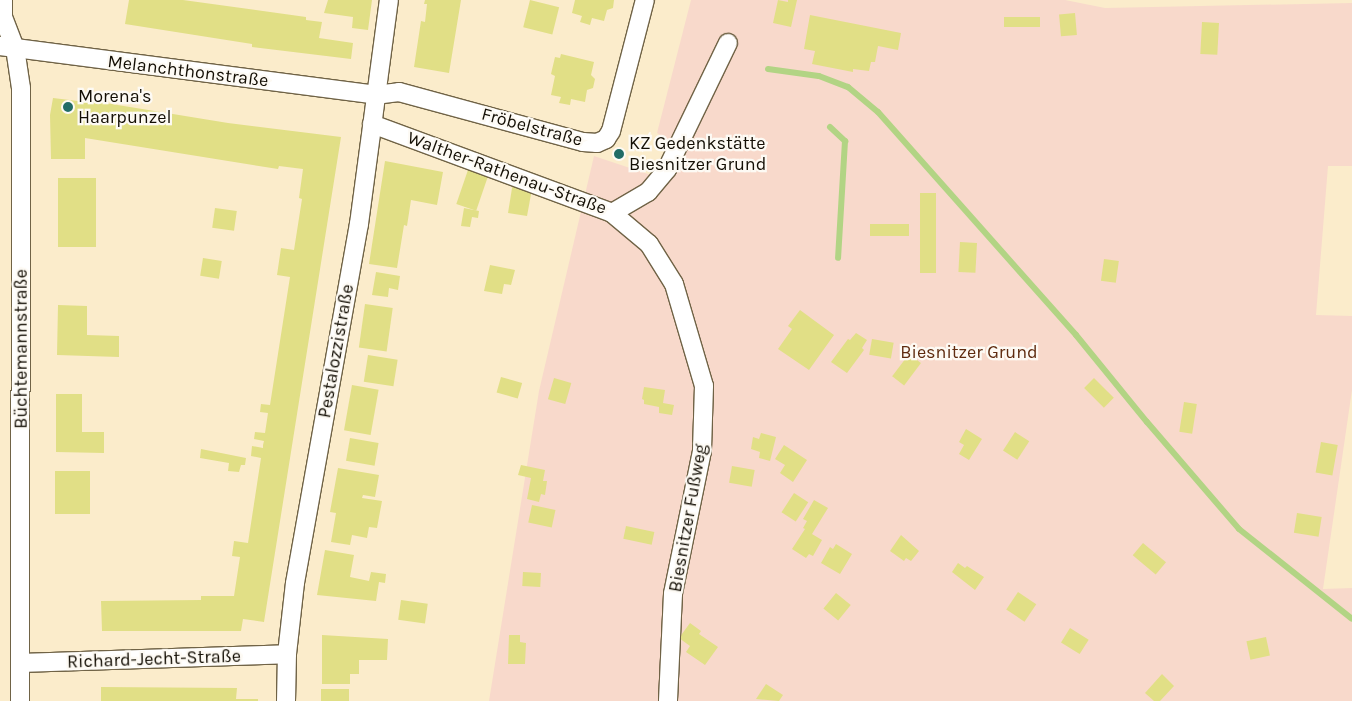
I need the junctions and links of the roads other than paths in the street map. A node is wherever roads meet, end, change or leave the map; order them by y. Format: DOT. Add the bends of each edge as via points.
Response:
graph roads {
  1 [pos="3,0"];
  2 [pos="389,0"];
  3 [pos="645,0"];
  4 [pos="728,43"];
  5 [pos="7,47"];
  6 [pos="375,95"];
  7 [pos="372,124"];
  8 [pos="612,213"];
  9 [pos="287,654"];
  10 [pos="20,663"];
  11 [pos="20,701"];
  12 [pos="286,701"];
  13 [pos="668,701"];
  1 -- 5 [label="street, Büchtemannstraße"];
  2 -- 6 [label="street, Pestalozzistraße"];
  3 -- 6 [label="street, Fröbelstraße" via="611,131 606,139 597,143 583,142 399,92"];
  4 -- 8 [label="street, Walther-Rathenau-Straße" via="667,169 648,192"];
  5 -- 6 [label="street, Melanchthonstraße"];
  5 -- 10 [label="street, Büchtemannstraße" via="20,88 21,112"];
  6 -- 7 [label="street, Pestalozzistraße"];
  7 -- 8 [label="street, Walther-Rathenau-Straße"];
  7 -- 9 [label="street, Pestalozzistraße" via="359,224 295,583"];
  8 -- 13 [label="street, Biesnitzer Fußweg" via="649,244 674,284 704,386 702,452 673,594"];
  9 -- 10 [label="street, Richard-Jecht-Straße"];
  9 -- 12 [label="street, Pestalozzistraße"];
  10 -- 11 [label="street, Büchtemannstraße"];
}
